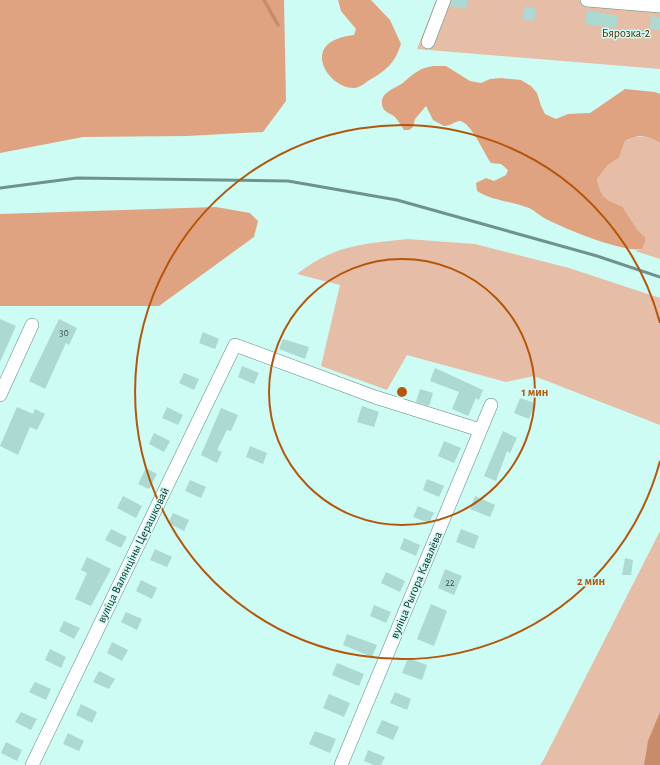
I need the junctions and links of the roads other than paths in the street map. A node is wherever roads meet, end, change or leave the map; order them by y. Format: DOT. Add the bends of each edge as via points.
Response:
graph roads {
  1 [pos="444,0"];
  2 [pos="587,0"];
  3 [pos="660,6"];
  4 [pos="428,42"];
  5 [pos="32,325"];
  6 [pos="0,395"];
  7 [pos="491,405"];
  8 [pos="480,430"];
  9 [pos="32,765"];
  10 [pos="341,765"];
  1 -- 4 [label="street"];
  2 -- 3 [label="street"];
  5 -- 6 [label="street"];
  7 -- 8 [label="street, вуліца Рыгора Кавалёва"];
  8 -- 9 [label="street, вуліца Валянціны Церашковай" via="375,397 235,345"];
  8 -- 10 [label="street, вуліца Рыгора Кавалёва"];
}
